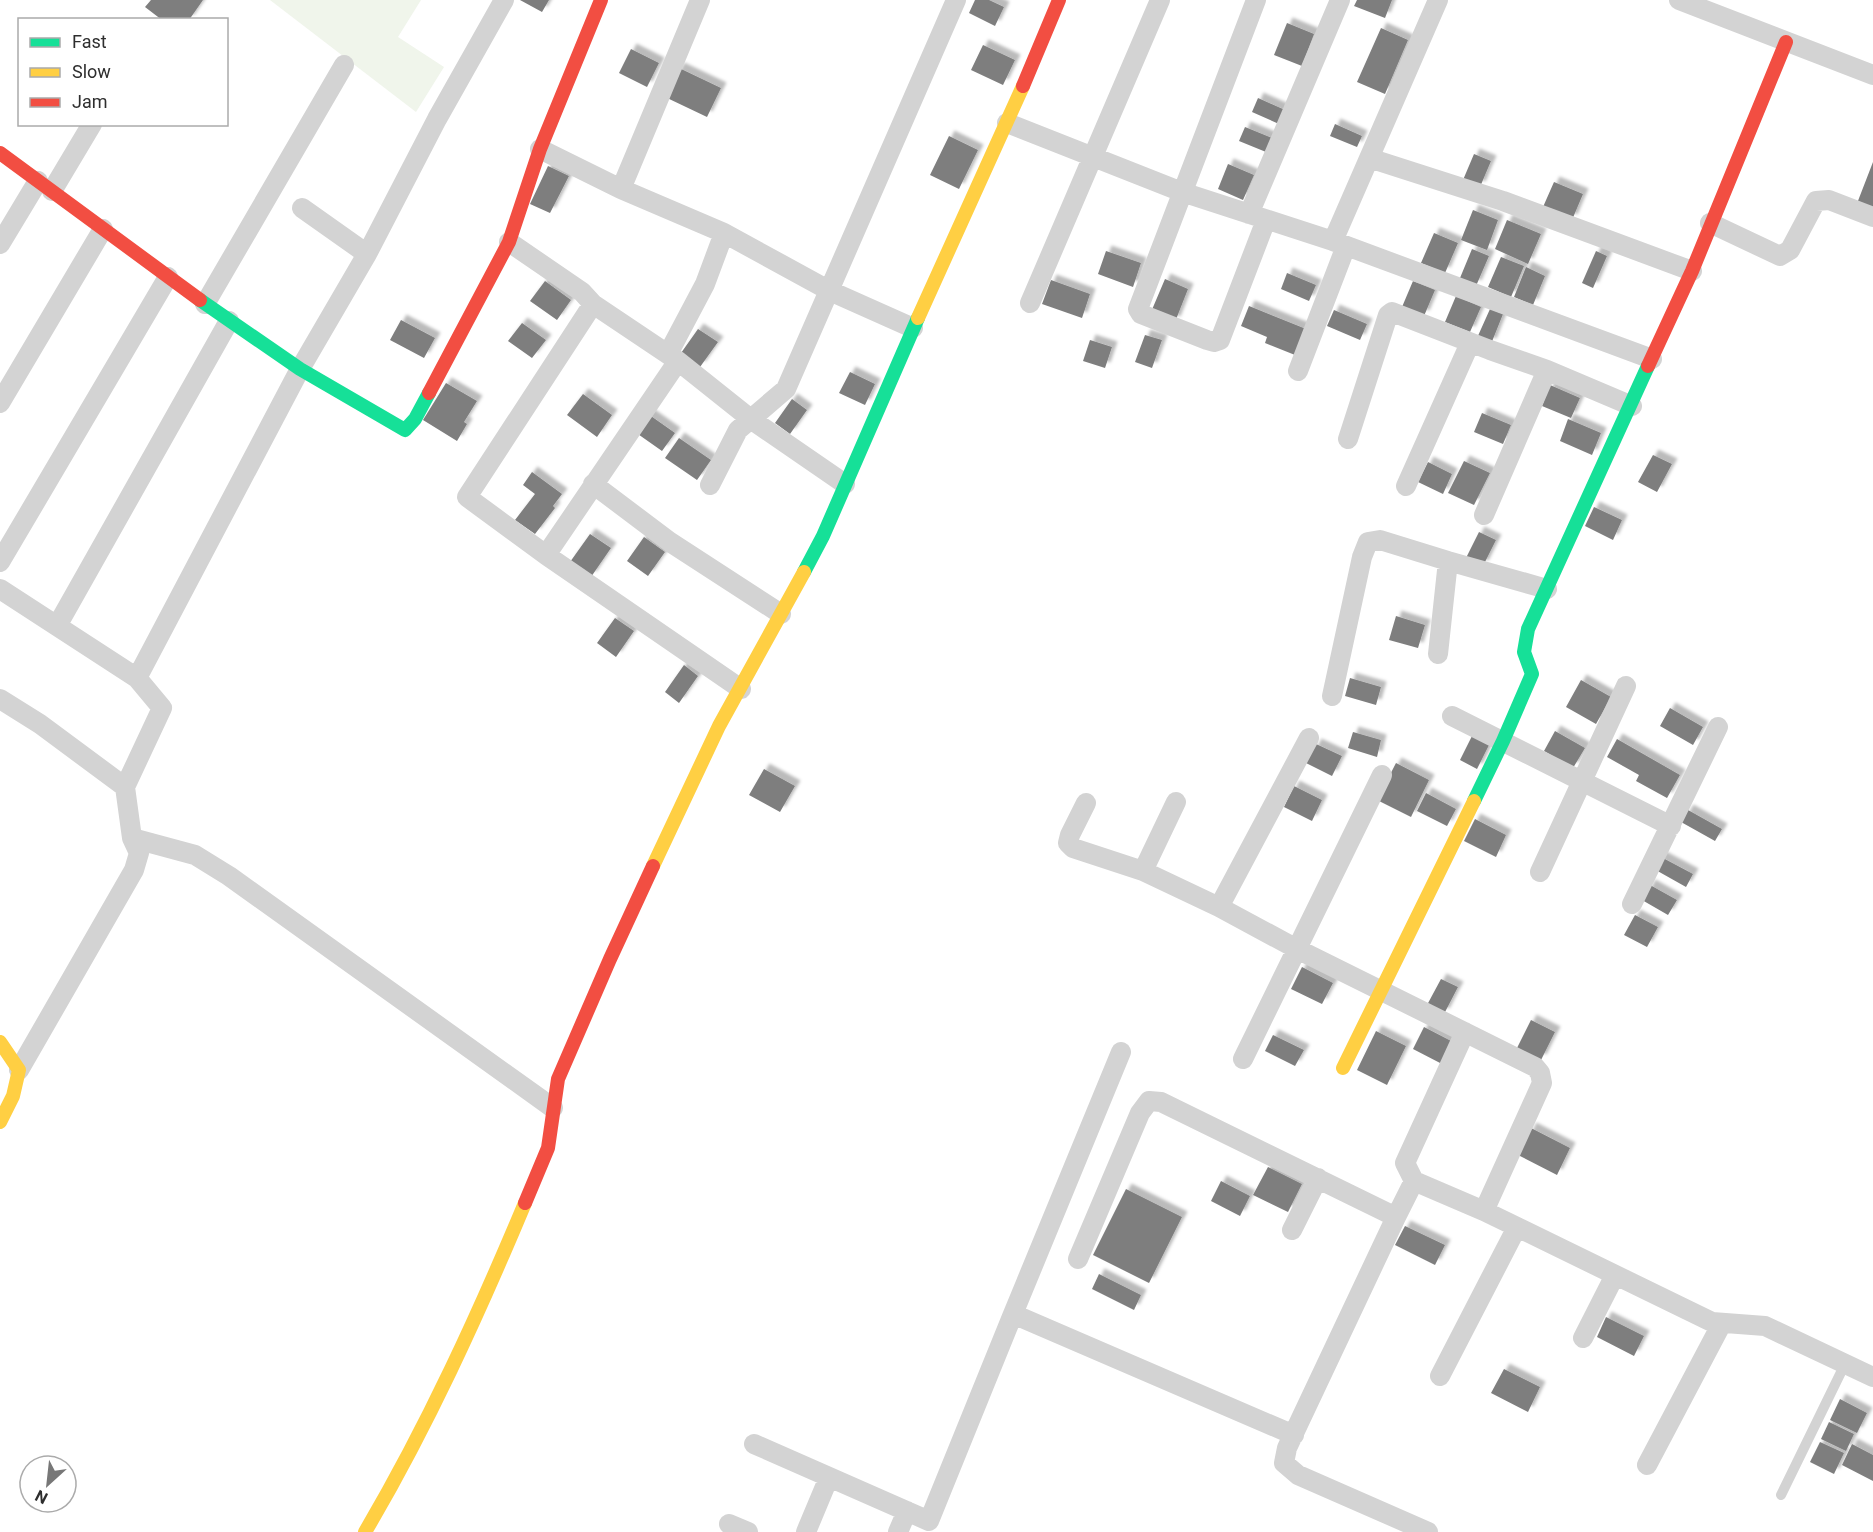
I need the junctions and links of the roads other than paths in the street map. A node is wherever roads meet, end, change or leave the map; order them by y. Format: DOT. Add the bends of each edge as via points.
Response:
graph roads {
  1 [pos="504,0"];
  2 [pos="601,0"];
  3 [pos="700,0"];
  4 [pos="956,0"];
  5 [pos="1059,0"];
  6 [pos="1160,0"];
  7 [pos="1256,0"];
  8 [pos="1340,0"];
  9 [pos="1438,0"];
  10 [pos="1678,0"];
  11 [pos="1786,42"];
  12 [pos="344,65"];
  13 [pos="1873,75"];
  14 [pos="1007,123"];
  15 [pos="90,126"];
  16 [pos="540,148"];
  17 [pos="0,153"];
  18 [pos="1092,158"];
  19 [pos="1369,158"];
  20 [pos="45,186"];
  21 [pos="621,189"];
  22 [pos="1182,192"];
  23 [pos="302,208"];
  24 [pos="1258,217"];
  25 [pos="1873,217"];
  26 [pos="1710,223"];
  27 [pos="103,228"];
  28 [pos="724,233"];
  29 [pos="509,242"];
  30 [pos="0,244"];
  31 [pos="1340,244"];
  32 [pos="367,254"];
  33 [pos="1692,271"];
  34 [pos="168,277"];
  35 [pos="830,291"];
  36 [pos="1030,303"];
  37 [pos="204,304"];
  38 [pos="593,304"];
  39 [pos="229,321"];
  40 [pos="913,328"];
  41 [pos="1470,343"];
  42 [pos="673,358"];
  43 [pos="1652,358"];
  44 [pos="300,369"];
  45 [pos="1547,370"];
  46 [pos="1298,371"];
  47 [pos="0,403"];
  48 [pos="1632,406"];
  49 [pos="752,420"];
  50 [pos="1348,439"];
  51 [pos="593,484"];
  52 [pos="710,484"];
  53 [pos="845,484"];
  54 [pos="1406,486"];
  55 [pos="1484,515"];
  56 [pos="546,555"];
  57 [pos="1448,561"];
  58 [pos="0,562"];
  59 [pos="0,589"];
  60 [pos="1547,589"];
  61 [pos="781,614"];
  62 [pos="57,626"];
  63 [pos="1438,654"];
  64 [pos="137,678"];
  65 [pos="1626,686"];
  66 [pos="741,689"];
  67 [pos="1332,696"];
  68 [pos="0,699"];
  69 [pos="1452,716"];
  70 [pos="1718,727"];
  71 [pos="1309,738"];
  72 [pos="1503,741"];
  73 [pos="1383,775"];
  74 [pos="1581,782"];
  75 [pos="125,787"];
  76 [pos="1086,802"];
  77 [pos="1176,802"];
  78 [pos="1671,826"];
  79 [pos="132,838"];
  80 [pos="1143,871"];
  81 [pos="1540,872"];
  82 [pos="1632,904"];
  83 [pos="1219,907"];
  84 [pos="1297,949"];
  85 [pos="1382,991"];
  86 [pos="1465,1032"];
  87 [pos="0,1042"];
  88 [pos="1121,1052"];
  89 [pos="1243,1059"];
  90 [pos="1343,1068"];
  91 [pos="19,1070"];
  92 [pos="553,1108"];
  93 [pos="0,1122"];
  94 [pos="1318,1178"];
  95 [pos="1414,1181"];
  96 [pos="1484,1211"];
  97 [pos="1396,1217"];
  98 [pos="1517,1227"];
  99 [pos="1292,1230"];
  100 [pos="1078,1259"];
  101 [pos="1615,1275"];
  102 [pos="1013,1314"];
  103 [pos="1722,1323"];
  104 [pos="1583,1338"];
  105 [pos="1845,1364"];
  106 [pos="1440,1376"];
  107 [pos="1873,1377"];
  108 [pos="1294,1435"];
  109 [pos="754,1444"];
  110 [pos="1647,1465"];
  111 [pos="830,1477"];
  112 [pos="1781,1495"];
  113 [pos="907,1511"];
  114 [pos="729,1524"];
  115 [pos="365,1532"];
  116 [pos="748,1532"];
  117 [pos="806,1532"];
  118 [pos="898,1532"];
  119 [pos="1428,1532"];
  1 -- 32 [label="street"];
  2 -- 16 [label="street"];
  3 -- 21 [label="street"];
  4 -- 35 [label="street"];
  5 -- 14 [label="street"];
  6 -- 18 [label="street"];
  7 -- 22 [label="street"];
  8 -- 24 [label="street"];
  9 -- 19 [label="street"];
  10 -- 11 [label="street"];
  11 -- 13 [label="street"];
  11 -- 26 [label="street"];
  12 -- 37 [label="street"];
  14 -- 18 [label="street"];
  14 -- 40 [label="street"];
  15 -- 20 [label="street"];
  16 -- 21 [label="street"];
  16 -- 29 [label="street"];
  17 -- 20 [label="street"];
  18 -- 22 [label="street"];
  18 -- 36 [label="street"];
  19 -- 31 [label="street"];
  19 -- 33 [label="street" via="1503,201"];
  20 -- 27 [label="street"];
  20 -- 30 [label="street"];
  21 -- 28 [label="street"];
  22 -- 24 [label="street"];
  22 -- 24 [label="street" via="1138,309 1146,317 1206,340 1220,340"];
  23 -- 32 [label="street"];
  24 -- 31 [label="street"];
  25 -- 26 [label="street" via="1829,200 1816,201 1790,250 1780,256"];
  26 -- 33 [label="street"];
  27 -- 34 [label="street"];
  27 -- 47 [label="street"];
  28 -- 35 [label="street"];
  28 -- 42 [label="street"];
  29 -- 38 [label="street" via="582,292"];
  29 -- 44 [label="street" via="415,419 405,430"];
  31 -- 43 [label="street"];
  31 -- 46 [label="street"];
  32 -- 44 [label="street"];
  33 -- 43 [label="street"];
  34 -- 37 [label="street"];
  34 -- 58 [label="street"];
  35 -- 40 [label="street"];
  35 -- 49 [label="street" via="786,389"];
  37 -- 39 [label="street"];
  38 -- 42 [label="street"];
  38 -- 56 [label="street" via="467,497"];
  39 -- 44 [label="street"];
  39 -- 62 [label="street"];
  40 -- 53 [label="street"];
  41 -- 45 [label="street"];
  41 -- 50 [label="street" via="1399,314 1388,315"];
  41 -- 54 [label="street"];
  42 -- 49 [label="street"];
  42 -- 51 [label="street"];
  43 -- 48 [label="street"];
  44 -- 64 [label="street"];
  45 -- 48 [label="street"];
  45 -- 55 [label="street"];
  48 -- 60 [label="street"];
  49 -- 52 [label="street" via="738,430"];
  49 -- 53 [label="street"];
  51 -- 56 [label="street"];
  51 -- 61 [label="street" via="670,542"];
  53 -- 61 [label="street" via="823,536"];
  56 -- 66 [label="street"];
  57 -- 60 [label="street"];
  57 -- 63 [label="street"];
  57 -- 67 [label="street" via="1380,540 1368,542"];
  59 -- 62 [label="street"];
  60 -- 72 [label="street" via="1528,629 1524,652 1532,674"];
  61 -- 66 [label="street"];
  62 -- 64 [label="street"];
  64 -- 75 [label="street" via="162,708"];
  65 -- 74 [label="street"];
  66 -- 92 [label="street" via="719,726 610,958 558,1079"];
  68 -- 75 [label="street"];
  69 -- 72 [label="street"];
  70 -- 78 [label="street"];
  71 -- 83 [label="street"];
  72 -- 74 [label="street"];
  72 -- 85 [label="street"];
  73 -- 84 [label="street"];
  74 -- 78 [label="street"];
  74 -- 81 [label="street"];
  75 -- 79 [label="street"];
  76 -- 80 [label="street" via="1068,843 1080,851"];
  77 -- 80 [label="street"];
  78 -- 82 [label="street"];
  79 -- 91 [label="street" via="139,854 134,870"];
  79 -- 92 [label="street" via="195,855 229,876"];
  80 -- 83 [label="street"];
  83 -- 84 [label="street"];
  84 -- 85 [label="street"];
  84 -- 89 [label="street"];
  85 -- 86 [label="street"];
  85 -- 90 [label="street"];
  86 -- 95 [label="street" via="1405,1163"];
  86 -- 96 [label="street" via="1535,1067 1542,1078"];
  87 -- 91 [label="street"];
  88 -- 102 [label="street"];
  91 -- 93 [label="street" via="13,1096"];
  92 -- 115 [label="street" via="548,1148 524,1206 435,1404"];
  94 -- 97 [label="street"];
  94 -- 99 [label="street"];
  94 -- 100 [label="street" via="1161,1102 1149,1101 1140,1113"];
  95 -- 96 [label="street"];
  95 -- 97 [label="street"];
  96 -- 98 [label="street"];
  97 -- 108 [label="street"];
  98 -- 101 [label="street"];
  98 -- 106 [label="street"];
  101 -- 103 [label="street" via="1712,1322"];
  101 -- 104 [label="street"];
  102 -- 108 [label="street"];
  102 -- 113 [label="street" via="929,1521"];
  103 -- 105 [label="street" via="1765,1326"];
  103 -- 110 [label="street"];
  105 -- 107 [label="street"];
  105 -- 112 [label="lane"];
  108 -- 119 [label="street" via="1284,1463 1299,1475"];
  109 -- 111 [label="street"];
  111 -- 113 [label="street"];
  111 -- 117 [label="street"];
  113 -- 118 [label="street"];
  114 -- 116 [label="street"];
}
